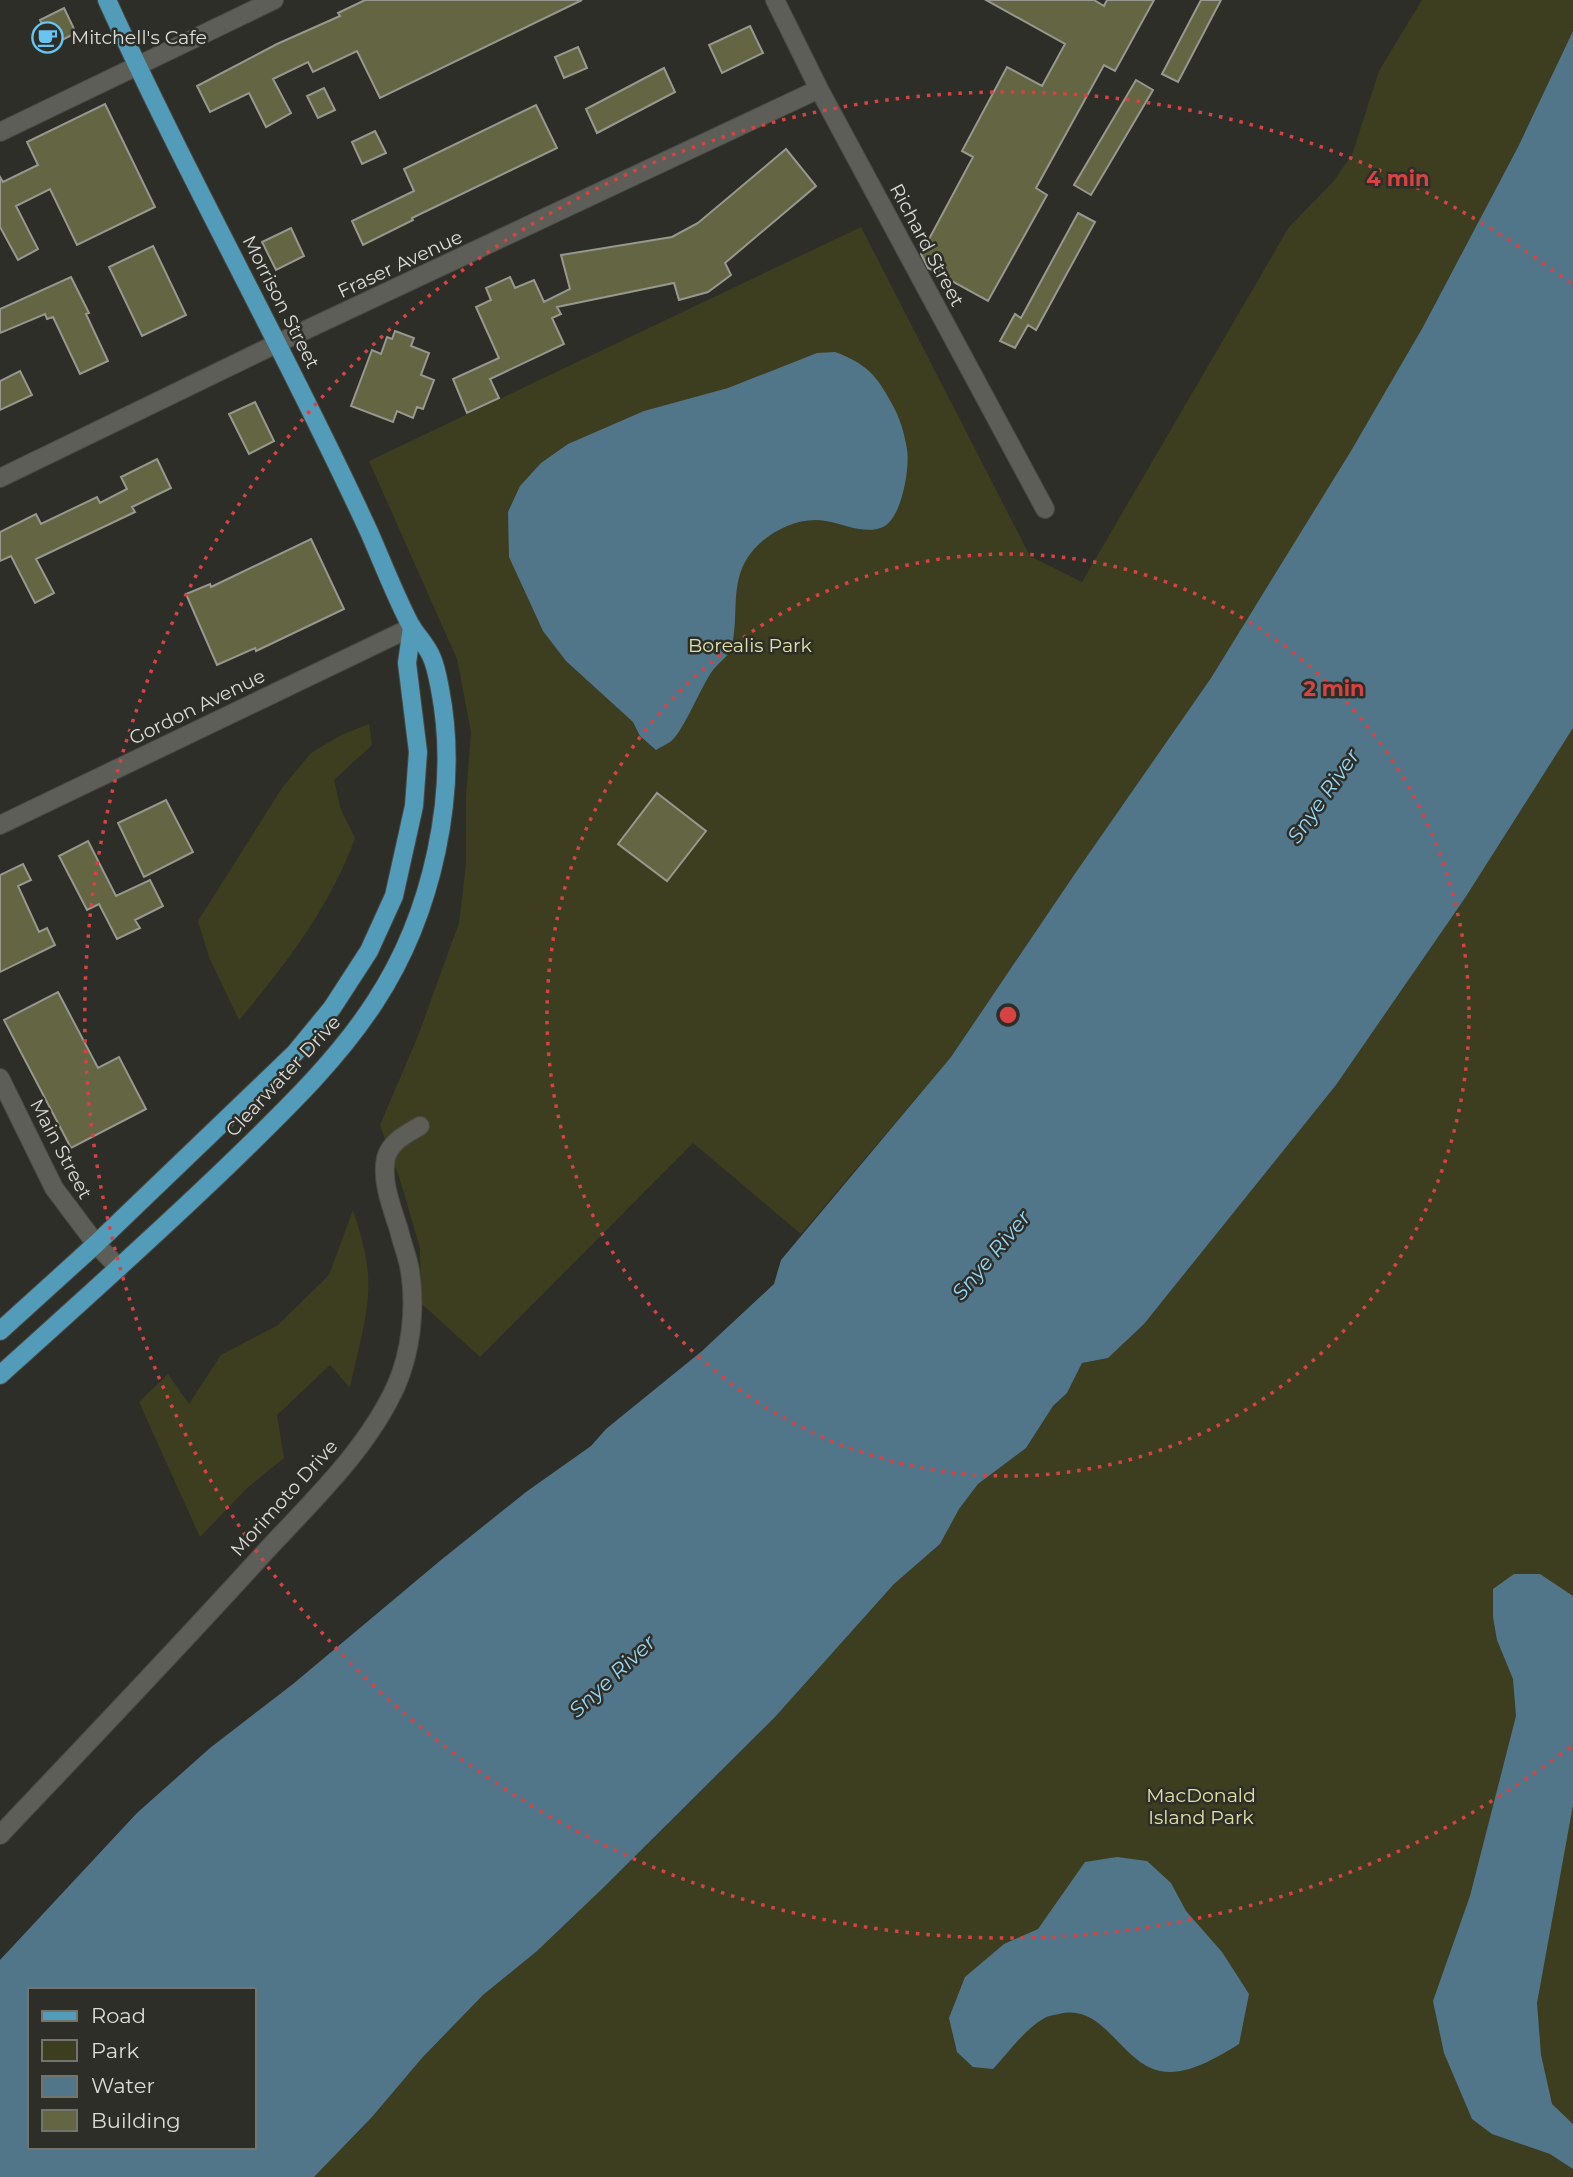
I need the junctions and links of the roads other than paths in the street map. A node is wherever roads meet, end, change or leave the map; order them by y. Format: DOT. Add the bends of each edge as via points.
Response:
graph roads {
  1 [pos="107,0"];
  2 [pos="274,0"];
  3 [pos="775,0"];
  4 [pos="137,66"];
  5 [pos="819,89"];
  6 [pos="0,132"];
  7 [pos="278,343"];
  8 [pos="0,478"];
  9 [pos="1045,509"];
  10 [pos="412,627"];
  11 [pos="0,825"];
  12 [pos="0,1078"];
  13 [pos="419,1126"];
  14 [pos="96,1244"];
  15 [pos="118,1268"];
  16 [pos="0,1331"];
  17 [pos="0,1376"];
  18 [pos="0,1835"];
  1 -- 4 [label="main road, Morrison Street"];
  2 -- 4 [label="street"];
  3 -- 5 [label="street, Richard Street"];
  4 -- 6 [label="street"];
  4 -- 7 [label="main road, Morrison Street"];
  5 -- 7 [label="street, Fraser Avenue"];
  5 -- 9 [label="street, Richard Street"];
  7 -- 8 [label="street, Fraser Avenue"];
  7 -- 10 [label="main road, Morrison Street"];
  10 -- 11 [label="street, Gordon Avenue"];
  10 -- 14 [label="main road, Clearwater Drive" via="407,663 418,752 414,806 394,896 375,939 314,1032"];
  10 -- 15 [label="main road, Clearwater Drive" via="432,655 440,688 446,734 445,789 428,884 398,959 376,1000 330,1061"];
  12 -- 14 [label="street, Main Street" via="54,1188"];
  13 -- 18 [label="street, Morimoto Drive" via="399,1138 387,1156 384,1174 410,1272 411,1321 397,1384 380,1416 345,1465"];
  14 -- 15 [label="street, Main Street"];
  14 -- 16 [label="main road, Clearwater Drive"];
  15 -- 17 [label="main road, Clearwater Drive"];
}
